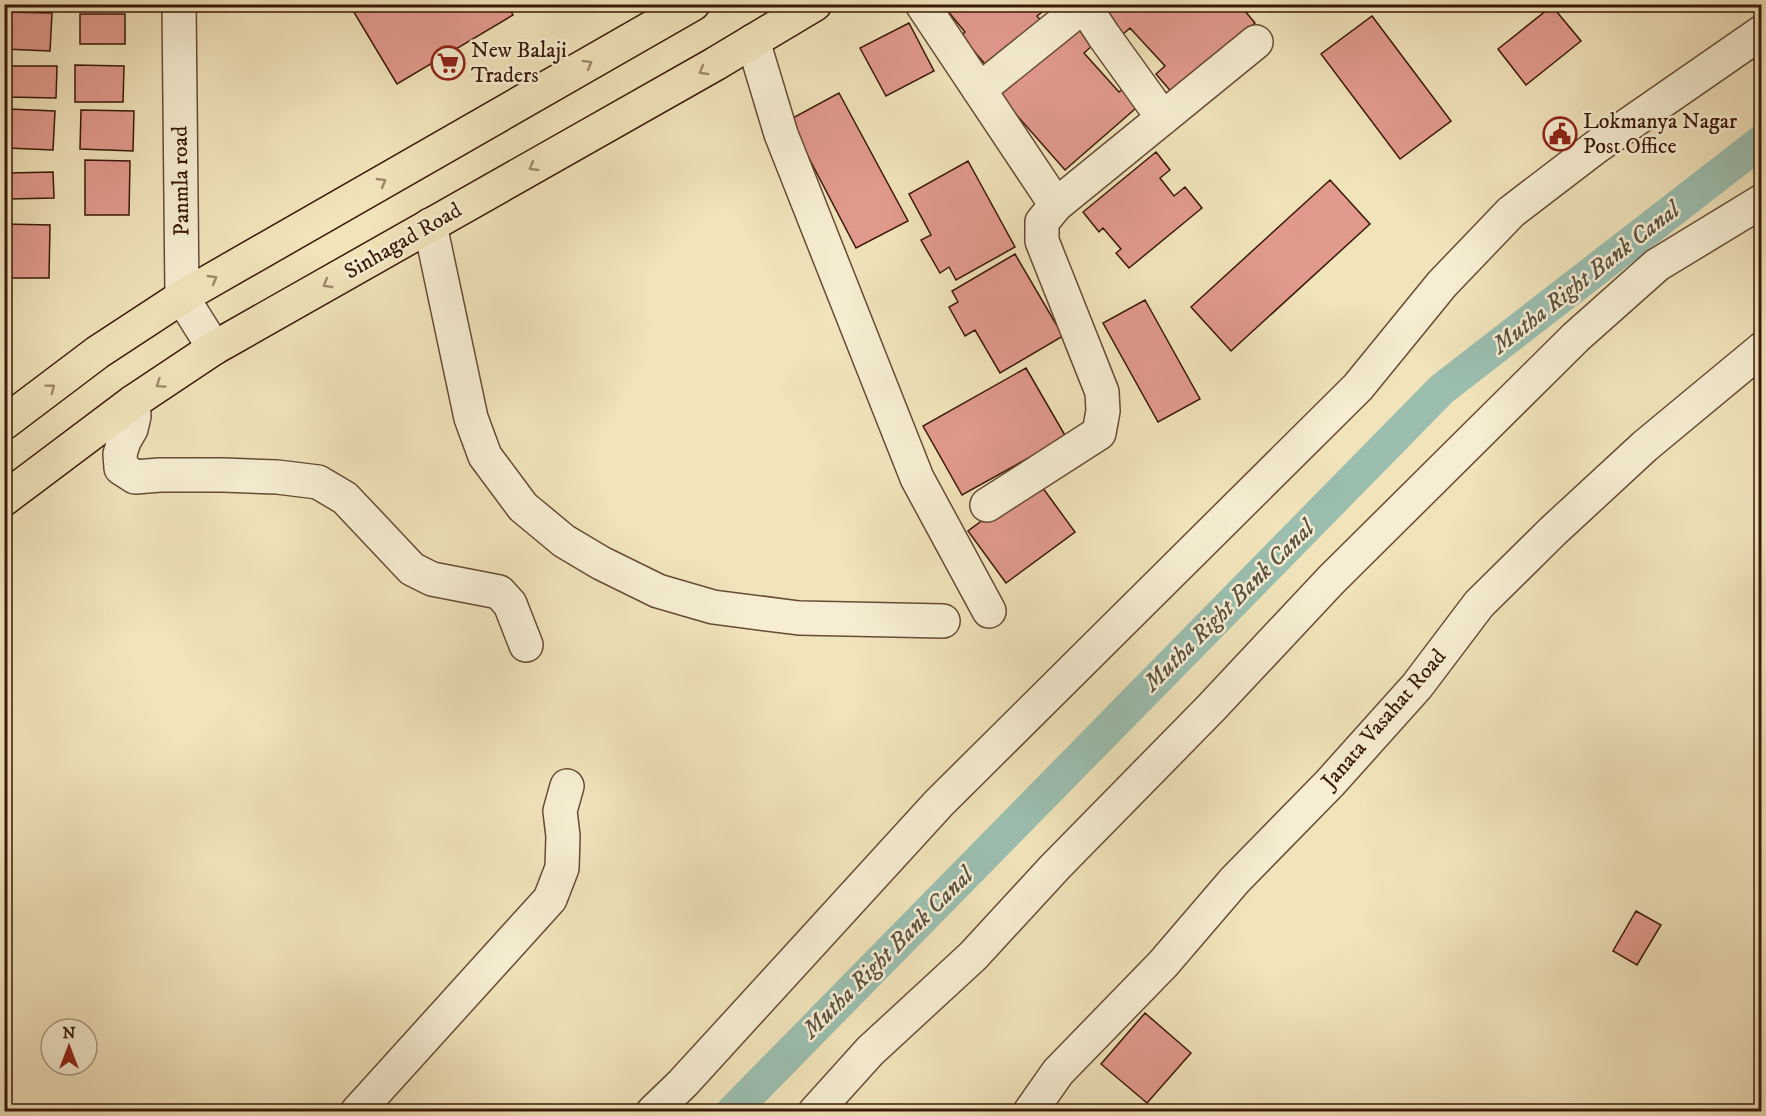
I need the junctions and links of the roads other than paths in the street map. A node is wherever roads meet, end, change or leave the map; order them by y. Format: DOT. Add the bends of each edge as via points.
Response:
graph roads {
  1 [pos="179,4"];
  2 [pos="693,4"];
  3 [pos="816,4"];
  4 [pos="922,4"];
  5 [pos="1084,5"];
  6 [pos="1761,33"];
  7 [pos="753,41"];
  8 [pos="1256,42"];
  9 [pos="979,90"];
  10 [pos="1163,118"];
  11 [pos="1761,201"];
  12 [pos="1056,205"];
  13 [pos="430,225"];
  14 [pos="182,297"];
  15 [pos="214,348"];
  16 [pos="1761,349"];
  17 [pos="133,402"];
  18 [pos="4,423"];
  19 [pos="4,499"];
  20 [pos="987,505"];
  21 [pos="989,611"];
  22 [pos="943,621"];
  23 [pos="526,645"];
  24 [pos="567,786"];
  25 [pos="357,1112"];
  26 [pos="653,1112"];
  27 [pos="815,1112"];
  28 [pos="1030,1112"];
  1 -- 14 [label="street, Panmla road"];
  14 -- 2 [label="main road, one-way"];
  3 -- 7 [label="main road, Sinhagad Road"];
  4 -- 9 [label="street"];
  5 -- 9 [label="street"];
  5 -- 10 [label="street"];
  6 -- 26 [label="street" via="1596,147 1512,212 1442,284 1358,387 939,803"];
  7 -- 13 [label="main road, Sinhagad Road, one-way"];
  7 -- 21 [label="street" via="781,134 916,478"];
  8 -- 10 [label="street"];
  9 -- 12 [label="street"];
  10 -- 12 [label="street"];
  11 -- 27 [label="street" via="1657,265 1576,337 1331,580 973,956 870,1051"];
  12 -- 20 [label="street" via="1042,222 1041,241 1102,392 1099,433"];
  13 -- 15 [label="main road, Sinhagad Road, one-way"];
  13 -- 22 [label="street" via="471,418 485,456 523,507 564,540 658,591 713,607 799,618"];
  14 -- 15 [label="street"];
  18 -- 14 [label="main road, one-way" via="98,352"];
  15 -- 17 [label="main road, Sinhagad Road, one-way"];
  16 -- 28 [label="street, Janata Vasahat Road" via="1645,446 1479,604 1417,686 1235,880 1163,964 1058,1072"];
  17 -- 19 [label="main road, Sinhagad Road"];
  17 -- 23 [label="street" via="131,429 120,454 121,468 135,477 234,475 318,482 345,498 412,569 432,579 499,592 510,604"];
  24 -- 25 [label="street" via="560,811 562,867 550,899"];
}
